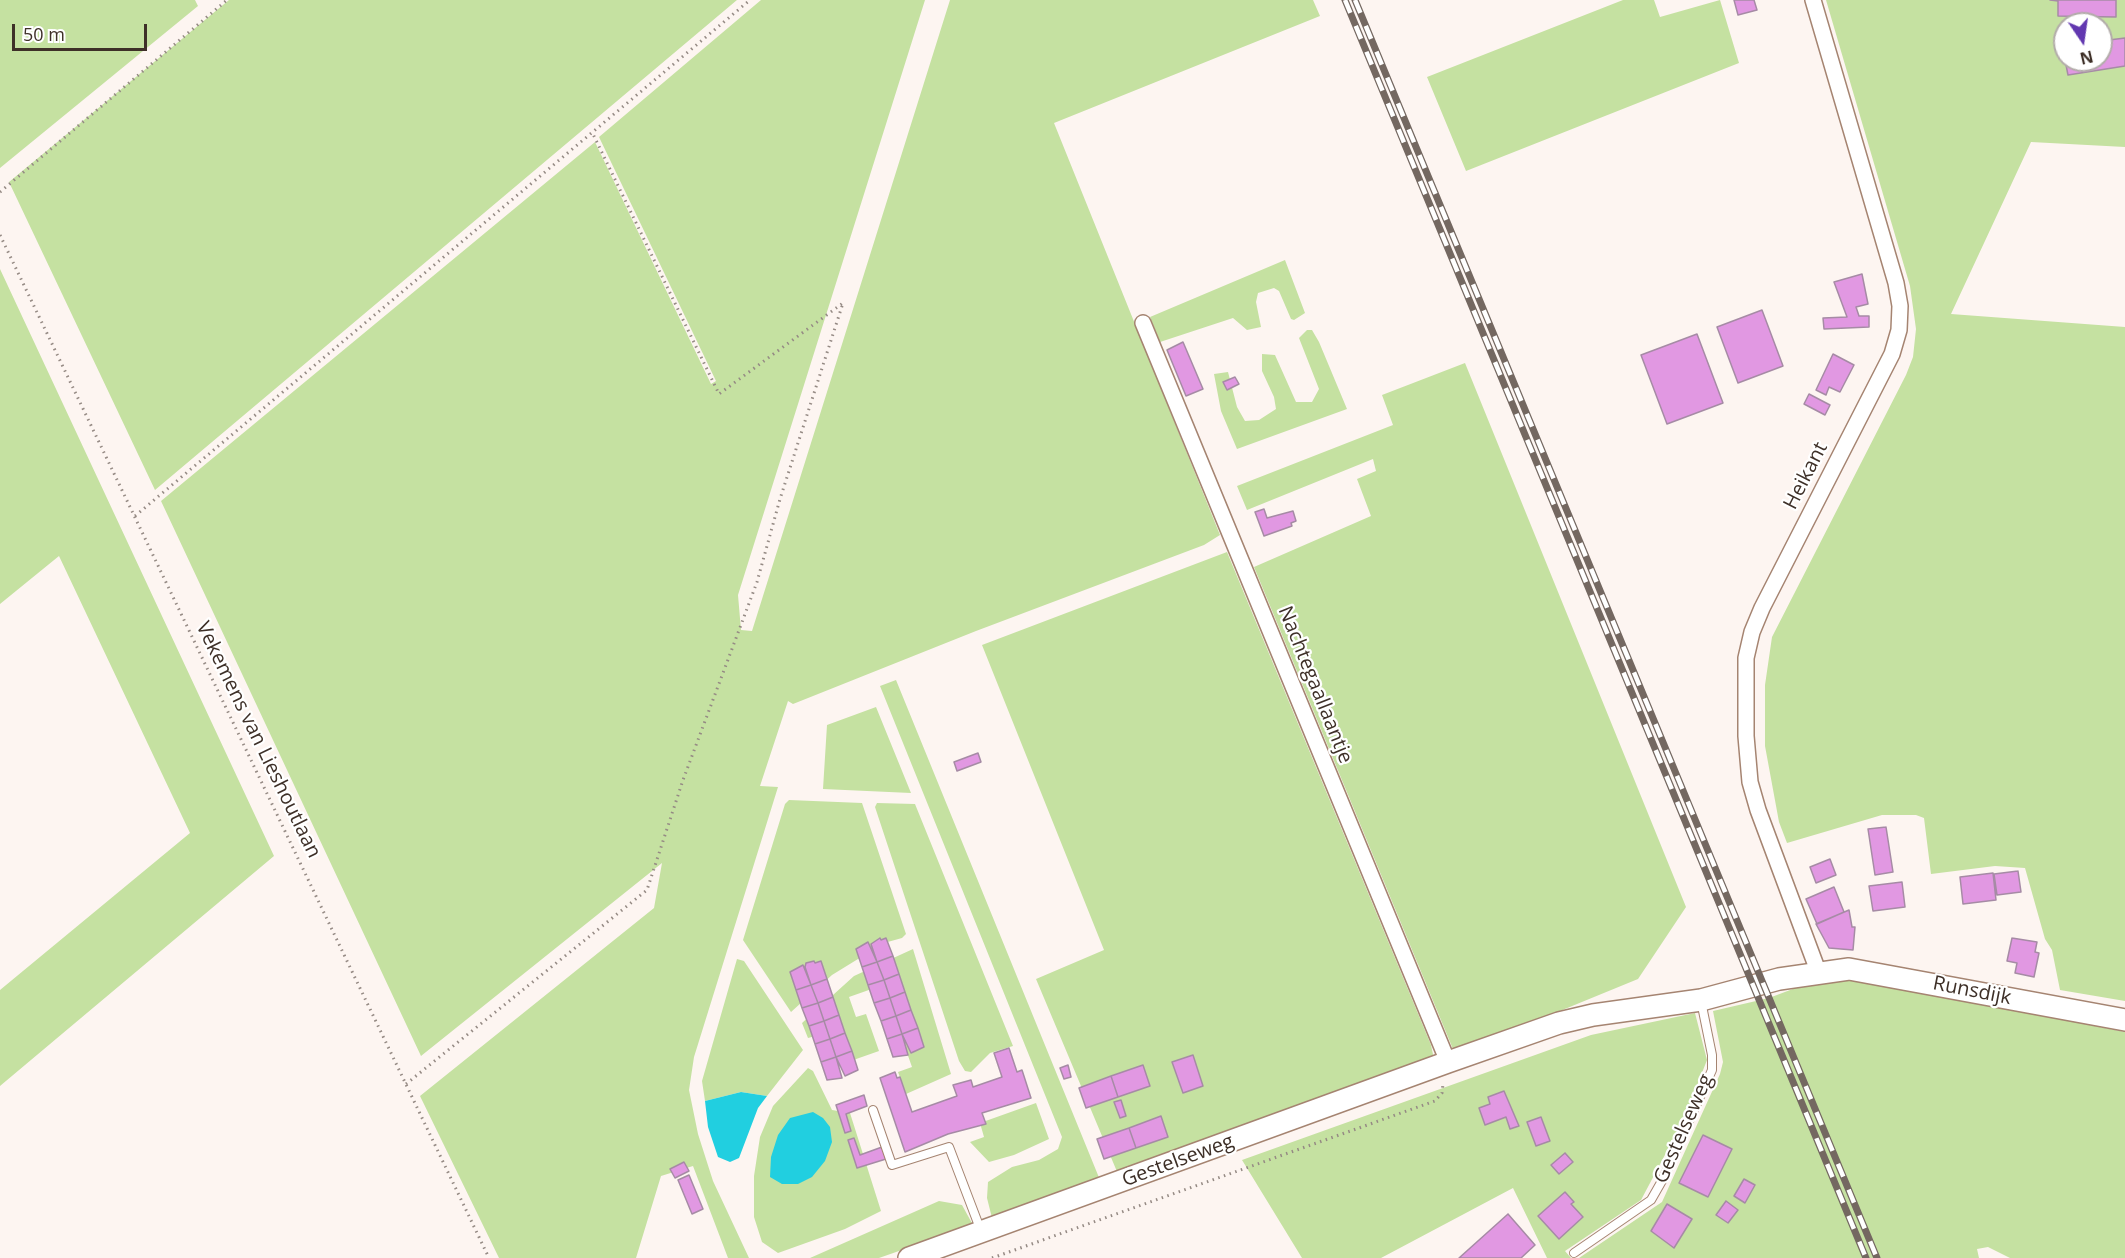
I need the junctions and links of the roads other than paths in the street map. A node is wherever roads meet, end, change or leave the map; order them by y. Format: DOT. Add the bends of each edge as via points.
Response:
graph roads {
  1 [pos="1813,0"];
  2 [pos="1143,323"];
  3 [pos="1818,971"];
  4 [pos="1701,1000"];
  5 [pos="2125,1020"];
  6 [pos="1448,1062"];
  7 [pos="873,1110"];
  8 [pos="981,1233"];
  9 [pos="1574,1253"];
  10 [pos="909,1258"];
  1 -- 3 [label="street, Heikant" via="1900,306 1892,354 1762,608 1746,657 1750,782"];
  2 -- 6 [label="street, Nachtegaallaantje"];
  3 -- 4 [label="street, Gestelseweg"];
  3 -- 5 [label="street, Runsdijk" via="1848,969"];
  4 -- 6 [label="street, Gestelseweg" via="1632,1008 1559,1023"];
  4 -- 9 [label="lane, Gestelseweg" via="1712,1070 1663,1179 1651,1200"];
  6 -- 8 [label="street, Gestelseweg"];
  7 -- 8 [label="lane" via="892,1166 949,1147"];
  8 -- 10 [label="street, Gestelseweg"];
}
